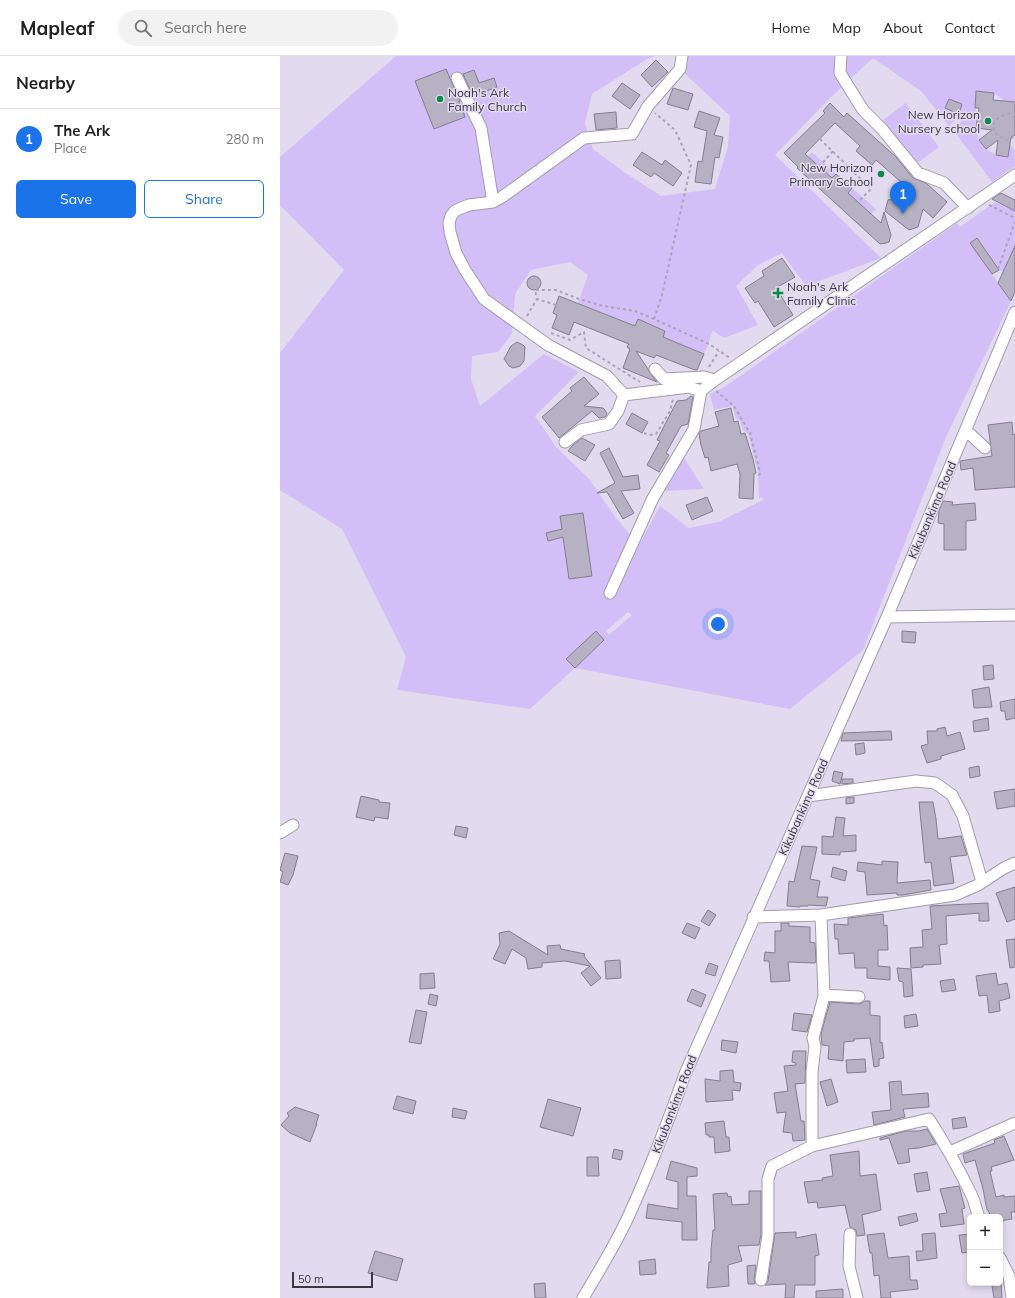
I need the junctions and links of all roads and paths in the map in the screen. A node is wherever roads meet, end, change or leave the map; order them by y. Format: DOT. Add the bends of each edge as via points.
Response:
graph roads {
  1 [pos="682,56"];
  2 [pos="841,56"];
  3 [pos="457,78"];
  4 [pos="648,106"];
  5 [pos="1015,118"];
  6 [pos="1014,138"];
  7 [pos="820,139"];
  8 [pos="833,151"];
  9 [pos="819,167"];
  10 [pos="1015,175"];
  11 [pos="979,201"];
  12 [pos="493,202"];
  13 [pos="858,202"];
  14 [pos="968,208"];
  15 [pos="1015,218"];
  16 [pos="1015,222"];
  17 [pos="998,269"];
  18 [pos="537,299"];
  19 [pos="556,305"];
  20 [pos="1015,312"];
  21 [pos="654,319"];
  22 [pos="521,326"];
  23 [pos="544,331"];
  24 [pos="719,351"];
  25 [pos="739,365"];
  26 [pos="655,369"];
  27 [pos="707,384"];
  28 [pos="676,389"];
  29 [pos="636,393"];
  30 [pos="624,395"];
  31 [pos="965,432"];
  32 [pos="644,433"];
  33 [pos="565,442"];
  34 [pos="985,448"];
  35 [pos="759,477"];
  36 [pos="610,594"];
  37 [pos="1015,615"];
  38 [pos="887,618"];
  39 [pos="808,796"];
  40 [pos="293,825"];
  41 [pos="280,833"];
  42 [pos="1015,863"];
  43 [pos="982,882"];
  44 [pos="821,915"];
  45 [pos="754,917"];
  46 [pos="824,995"];
  47 [pos="859,997"];
  48 [pos="1015,1123"];
  49 [pos="812,1146"];
  50 [pos="950,1152"];
  51 [pos="978,1214"];
  52 [pos="850,1234"];
  53 [pos="1003,1264"];
  54 [pos="761,1280"];
  55 [pos="583,1298"];
  56 [pos="857,1298"];
  57 [pos="1012,1298"];
  1 -- 4 [label="street" via="680,69"];
  2 -- 14 [label="street" via="840,72 862,110 882,128 918,173 944,183"];
  3 -- 12 [label="street" via="481,128"];
  4 -- 12 [label="street" via="632,134 584,138"];
  4 -- 21 [label="path" via="675,130 691,165 662,295"];
  5 -- 6 [label="path" via="1010,114 1000,115 994,122 994,130 999,138"];
  7 -- 8 [label="path"];
  8 -- 9 [label="path"];
  8 -- 13 [label="path" via="871,189"];
  10 -- 11 [label="street"];
  11 -- 14 [label="street"];
  11 -- 15 [label="path"];
  12 -- 22 [label="street" via="470,205 455,211 449,223 450,232 456,253 484,299"];
  14 -- 25 [label="street"];
  16 -- 17 [label="path"];
  18 -- 19 [label="path"];
  18 -- 21 [label="path" via="535,290 556,290 603,306 635,311"];
  18 -- 22 [label="path"];
  20 -- 31 [label="street, Kikubankima Road"];
  21 -- 24 [label="path"];
  22 -- 30 [label="street" via="548,345 607,376"];
  23 -- 29 [label="path" via="570,340 584,332 586,348 645,385"];
  24 -- 25 [label="path"];
  24 -- 27 [label="path"];
  25 -- 27 [label="street"];
  26 -- 27 [label="street" via="664,379"];
  27 -- 28 [label="street"];
  27 -- 35 [label="path" via="734,406 750,434 760,472"];
  27 -- 36 [label="street" via="694,429 653,498"];
  28 -- 29 [label="street"];
  28 -- 32 [label="path" via="670,411 656,434"];
  29 -- 30 [label="street"];
  30 -- 33 [label="street" via="618,411 609,424 581,430"];
  31 -- 34 [label="street"];
  31 -- 38 [label="street, Kikubankima Road"];
  37 -- 38 [label="street"];
  38 -- 39 [label="street, Kikubankima Road"];
  39 -- 43 [label="street" via="916,781 935,783 952,795 963,816"];
  39 -- 45 [label="street, Kikubankima Road"];
  40 -- 41 [label="street"];
  42 -- 43 [label="street"];
  43 -- 44 [label="street" via="955,895"];
  44 -- 45 [label="street"];
  44 -- 46 [label="street"];
  45 -- 55 [label="street, Kikubankima Road" via="685,1074 629,1216"];
  46 -- 47 [label="street"];
  46 -- 49 [label="street" via="814,1038"];
  48 -- 50 [label="street"];
  49 -- 50 [label="street" via="929,1119"];
  49 -- 54 [label="street" via="772,1166 768,1179 768,1234"];
  50 -- 51 [label="street"];
  52 -- 56 [label="street" via="849,1266"];
  53 -- 57 [label="street" via="1009,1276"];
}
